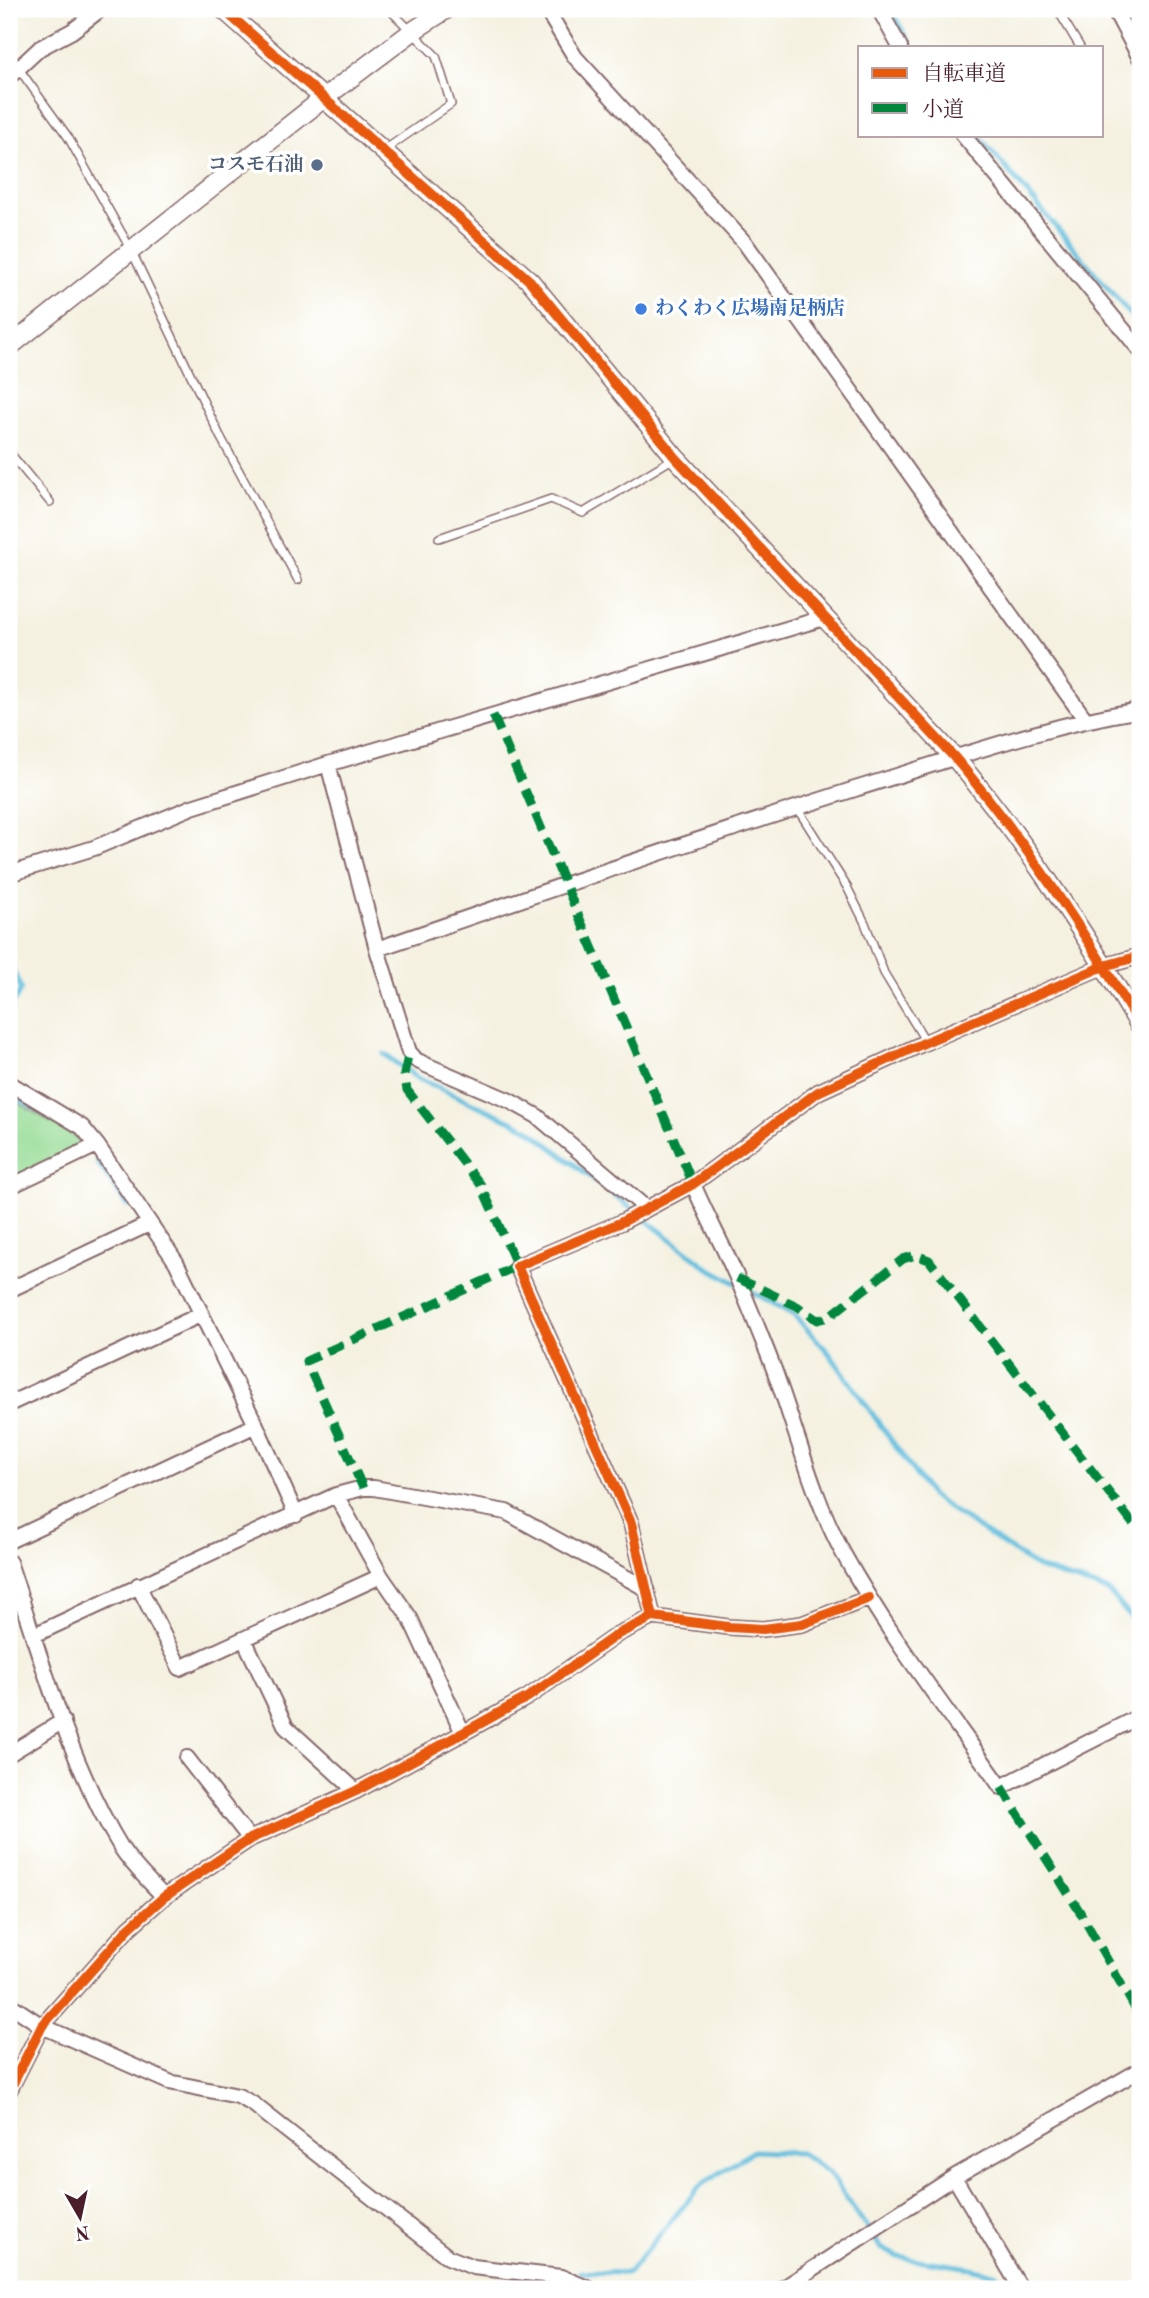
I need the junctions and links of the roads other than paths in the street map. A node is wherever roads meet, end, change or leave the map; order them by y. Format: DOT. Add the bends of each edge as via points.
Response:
graph roads {
  1 [pos="101,9"];
  2 [pos="223,9"];
  3 [pos="389,9"];
  4 [pos="447,9"];
  5 [pos="546,9"];
  6 [pos="879,9"];
  7 [pos="1057,9"];
  8 [pos="1114,9"];
  9 [pos="413,31"];
  10 [pos="899,46"];
  11 [pos="1079,46"];
  12 [pos="1140,58"];
  13 [pos="14,73"];
  14 [pos="324,98"];
  15 [pos="964,136"];
  16 [pos="383,151"];
  17 [pos="131,250"];
  18 [pos="9,347"];
  19 [pos="1140,350"];
  20 [pos="9,452"];
  21 [pos="675,457"];
  22 [pos="50,502"];
  23 [pos="439,538"];
  24 [pos="298,580"];
  25 [pos="824,618"];
  26 [pos="1140,710"];
  27 [pos="1085,719"];
  28 [pos="954,758"];
  29 [pos="328,764"];
  30 [pos="797,808"];
  31 [pos="9,874"];
  32 [pos="377,949"];
  33 [pos="1140,956"];
  34 [pos="1104,966"];
  35 [pos="1140,1026"];
  36 [pos="926,1042"];
  37 [pos="9,1083"];
  38 [pos="97,1145"];
  39 [pos="693,1184"];
  40 [pos="9,1187"];
  41 [pos="646,1209"];
  42 [pos="149,1224"];
  43 [pos="9,1290"];
  44 [pos="202,1314"];
  45 [pos="9,1404"];
  46 [pos="256,1425"];
  47 [pos="336,1495"];
  48 [pos="296,1515"];
  49 [pos="9,1541"];
  50 [pos="9,1562"];
  51 [pos="381,1576"];
  52 [pos="138,1585"];
  53 [pos="647,1590"];
  54 [pos="869,1598"];
  55 [pos="15,1603"];
  56 [pos="653,1617"];
  57 [pos="34,1635"];
  58 [pos="244,1639"];
  59 [pos="1140,1716"];
  60 [pos="63,1721"];
  61 [pos="463,1733"];
  62 [pos="9,1754"];
  63 [pos="187,1758"];
  64 [pos="356,1791"];
  65 [pos="250,1839"];
  66 [pos="164,1897"];
  67 [pos="9,2004"];
  68 [pos="42,2026"];
  69 [pos="1140,2070"];
  70 [pos="9,2091"];
  71 [pos="954,2177"];
  72 [pos="590,2289"];
  73 [pos="782,2289"];
  74 [pos="1021,2289"];
  1 -- 13 [label="street" via="40,48"];
  2 -- 14 [label="street"];
  3 -- 9 [label="lane"];
  4 -- 9 [label="street"];
  5 -- 27 [label="street" via="575,57 745,243"];
  6 -- 10 [label="street"];
  7 -- 11 [label="lane"];
  8 -- 12 [label="street"];
  9 -- 14 [label="street"];
  9 -- 16 [label="lane" via="436,56 451,104"];
  13 -- 17 [label="lane" via="68,137"];
  14 -- 16 [label="street"];
  14 -- 17 [label="street"];
  15 -- 19 [label="street"];
  16 -- 21 [label="street" via="530,281"];
  17 -- 18 [label="street"];
  17 -- 24 [label="lane" via="220,436"];
  20 -- 22 [label="lane"];
  21 -- 23 [label="lane" via="583,513 551,499"];
  21 -- 25 [label="street"];
  25 -- 28 [label="street"];
  25 -- 29 [label="street"];
  26 -- 27 [label="street"];
  27 -- 28 [label="street"];
  28 -- 30 [label="street"];
  28 -- 34 [label="street" via="998,808"];
  29 -- 31 [label="street" via="192,807 94,848"];
  29 -- 32 [label="street"];
  30 -- 32 [label="street"];
  30 -- 36 [label="lane" via="847,887 884,973"];
  32 -- 41 [label="street" via="409,1052 416,1060 537,1116"];
  33 -- 34 [label="street"];
  34 -- 35 [label="street"];
  34 -- 36 [label="street"];
  36 -- 39 [label="street" via="818,1092"];
  37 -- 38 [label="street" via="82,1127"];
  38 -- 40 [label="street"];
  38 -- 42 [label="street"];
  39 -- 41 [label="street"];
  39 -- 54 [label="street" via="768,1354 825,1513"];
  41 -- 53 [label="street" via="517,1266 631,1523"];
  42 -- 43 [label="street"];
  42 -- 44 [label="street" via="176,1262"];
  44 -- 45 [label="street"];
  44 -- 46 [label="street"];
  46 -- 48 [label="street"];
  46 -- 49 [label="street"];
  47 -- 48 [label="street"];
  47 -- 51 [label="street"];
  47 -- 53 [label="street" via="374,1488 506,1512"];
  48 -- 52 [label="street"];
  50 -- 55 [label="street"];
  51 -- 58 [label="street"];
  51 -- 61 [label="street" via="410,1618"];
  52 -- 57 [label="street"];
  52 -- 58 [label="street" via="180,1668"];
  53 -- 56 [label="street"];
  54 -- 56 [label="street" via="802,1625 763,1629"];
  54 -- 59 [label="street" via="1001,1787"];
  55 -- 57 [label="street"];
  56 -- 61 [label="street" via="618,1634 528,1697"];
  57 -- 60 [label="street"];
  58 -- 64 [label="street" via="286,1727"];
  60 -- 62 [label="street"];
  60 -- 66 [label="street" via="123,1851"];
  61 -- 64 [label="street"];
  63 -- 65 [label="street"];
  64 -- 65 [label="street"];
  65 -- 66 [label="street"];
  66 -- 68 [label="street" via="128,1928"];
  67 -- 68 [label="street"];
  68 -- 70 [label="street"];
  68 -- 72 [label="street" via="169,2082 238,2096 253,2104 448,2257 473,2267 561,2277"];
  69 -- 71 [label="street"];
  71 -- 73 [label="street"];
  71 -- 74 [label="street"];
}
